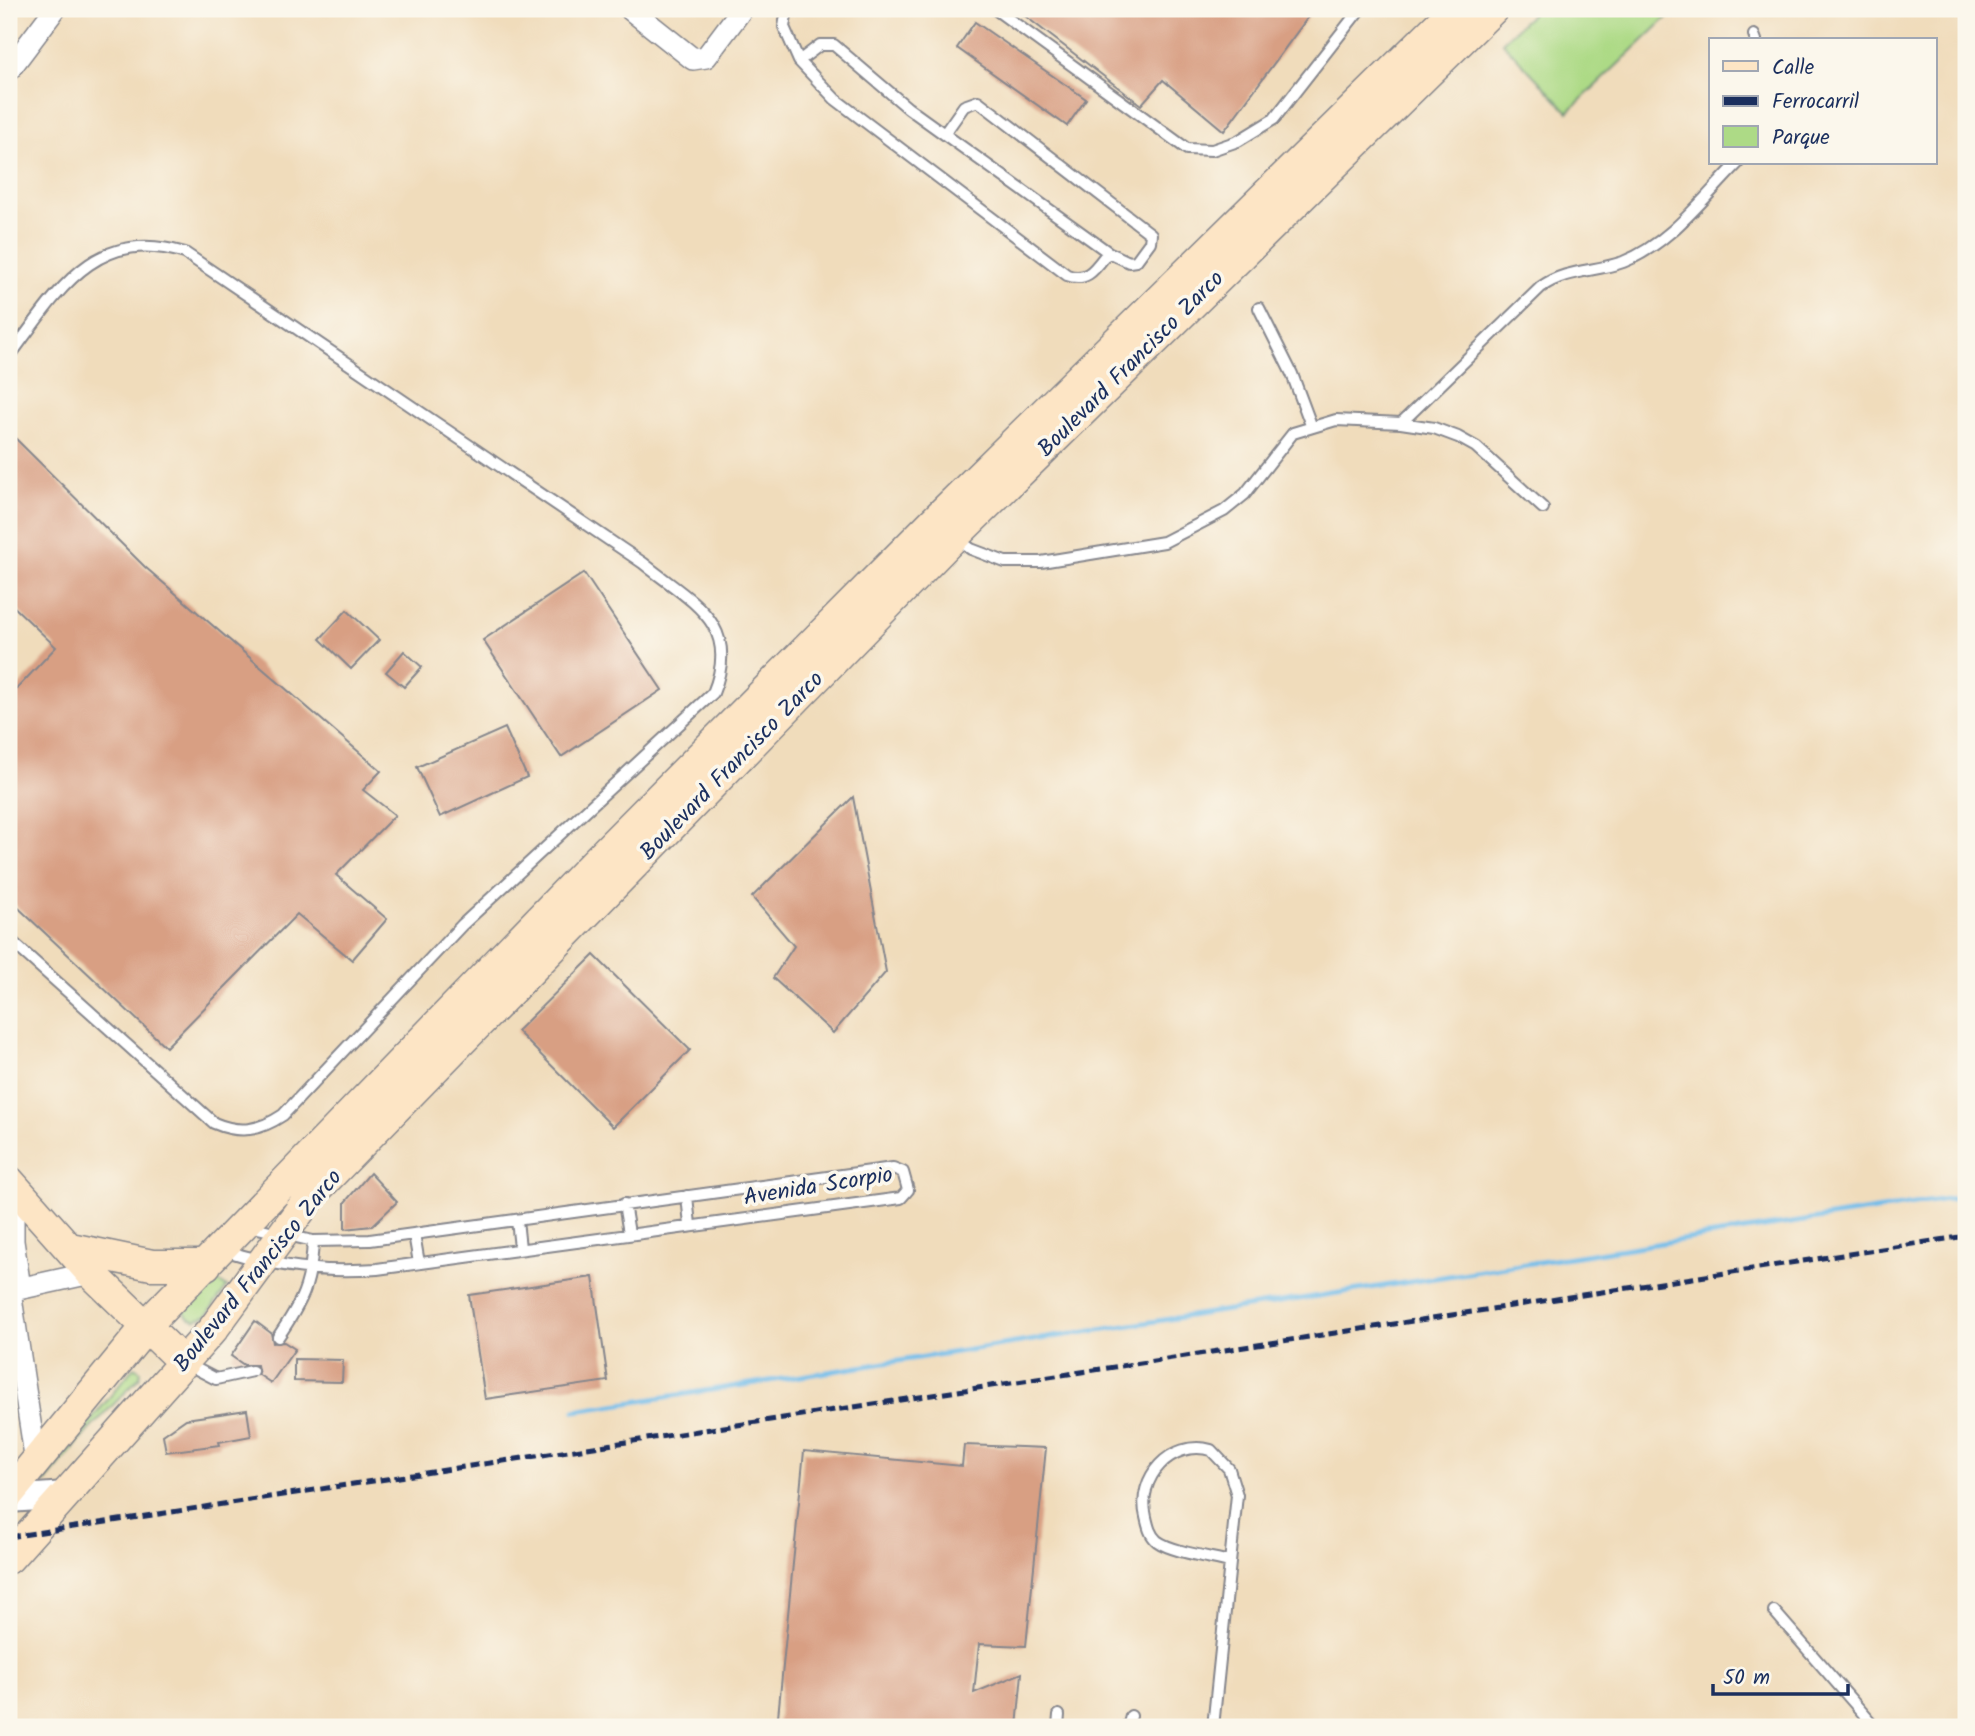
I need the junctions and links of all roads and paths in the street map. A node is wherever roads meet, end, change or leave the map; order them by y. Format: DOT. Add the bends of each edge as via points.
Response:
graph roads {
  1 [pos="55,9"];
  2 [pos="631,9"];
  3 [pos="742,9"];
  4 [pos="787,9"];
  5 [pos="995,9"];
  6 [pos="1360,9"];
  7 [pos="1455,9"];
  8 [pos="1493,9"];
  9 [pos="15,48"];
  10 [pos="799,61"];
  11 [pos="9,70"];
  12 [pos="945,132"];
  13 [pos="1737,164"];
  14 [pos="1108,252"];
  15 [pos="1196,280"];
  16 [pos="1259,308"];
  17 [pos="9,357"];
  18 [pos="1401,423"];
  19 [pos="1311,425"];
  20 [pos="1004,470"];
  21 [pos="1543,508"];
  22 [pos="934,545"];
  23 [pos="603,875"];
  24 [pos="10,943"];
  25 [pos="11,1184"];
  26 [pos="687,1196"];
  27 [pos="624,1204"];
  28 [pos="517,1220"];
  29 [pos="243,1225"];
  30 [pos="690,1225"];
  31 [pos="629,1233"];
  32 [pos="414,1234"];
  33 [pos="298,1238"];
  34 [pos="70,1248"];
  35 [pos="520,1248"];
  36 [pos="213,1257"];
  37 [pos="264,1262"];
  38 [pos="419,1263"];
  39 [pos="311,1270"];
  40 [pos="91,1273"];
  41 [pos="13,1290"];
  42 [pos="146,1328"];
  43 [pos="278,1337"];
  44 [pos="184,1363"];
  45 [pos="252,1371"];
  46 [pos="36,1462"];
  47 [pos="66,1495"];
  48 [pos="9,1497"];
  49 [pos="9,1558"];
  50 [pos="1230,1562"];
  51 [pos="1773,1611"];
  52 [pos="1213,1727"];
  53 [pos="1875,1727"];
  1 -- 9 [label="street"];
  2 -- 3 [label="street" via="693,59 706,57"];
  4 -- 10 [label="lane" via="784,27"];
  5 -- 6 [label="lane" via="1187,149 1204,152 1238,141 1274,119"];
  7 -- 15 [label="main road, Boulevard Francisco Zarco"];
  8 -- 15 [label="main road, Boulevard Francisco Zarco"];
  9 -- 11 [label="street"];
  10 -- 12 [label="lane" via="820,45 834,45 908,108"];
  10 -- 14 [label="lane" via="835,99 1067,275 1080,279 1090,274"];
  12 -- 14 [label="lane"];
  12 -- 14 [label="lane" via="964,106 978,101 1151,234 1136,261"];
  13 -- 18 [label="lane" via="1656,245 1622,262 1556,276 1541,287"];
  15 -- 20 [label="main road, Boulevard Francisco Zarco"];
  16 -- 19 [label="lane" via="1293,374"];
  17 -- 24 [label="lane" via="78,272 110,251 157,244 185,253 643,563 709,617 724,652 713,693 462,925 283,1115 269,1124 251,1131 214,1123"];
  18 -- 19 [label="lane" via="1336,420"];
  18 -- 21 [label="lane" via="1434,428 1476,447"];
  19 -- 22 [label="lane" via="1293,433 1276,450 1245,494 1164,542 1041,562 1005,562 971,549"];
  20 -- 22 [label="main road, Boulevard Francisco Zarco"];
  20 -- 22 [label="main road, Boulevard Francisco Zarco"];
  22 -- 23 [label="main road, Boulevard Francisco Zarco"];
  23 -- 29 [label="main road, Boulevard Francisco Zarco"];
  23 -- 33 [label="main road, Boulevard Francisco Zarco" via="313,1193"];
  25 -- 34 [label="main road"];
  25 -- 41 [label="street"];
  26 -- 27 [label="lane, Avenida Scorpio"];
  26 -- 30 [label="lane"];
  26 -- 30 [label="lane, Avenida Scorpio" via="893,1168 903,1172 908,1190 901,1198"];
  27 -- 28 [label="lane, Avenida Scorpio"];
  27 -- 31 [label="lane"];
  28 -- 32 [label="lane, Avenida Scorpio"];
  28 -- 35 [label="lane"];
  29 -- 33 [label="lane, Avenida Scorpio"];
  29 -- 36 [label="main road, Boulevard Francisco Zarco"];
  30 -- 31 [label="lane, Avenida Scorpio"];
  31 -- 35 [label="lane, Avenida Scorpio"];
  32 -- 33 [label="lane, Avenida Scorpio" via="337,1243"];
  32 -- 38 [label="lane"];
  33 -- 37 [label="main road, Boulevard Francisco Zarco"];
  33 -- 39 [label="lane"];
  34 -- 36 [label="main road" via="152,1265"];
  34 -- 40 [label="main road"];
  35 -- 38 [label="lane, Avenida Scorpio"];
  36 -- 37 [label="lane, Avenida Scorpio"];
  36 -- 42 [label="main road, Boulevard Francisco Zarco"];
  37 -- 39 [label="lane, Avenida Scorpio"];
  37 -- 44 [label="main road, Boulevard Francisco Zarco"];
  38 -- 39 [label="lane, Avenida Scorpio"];
  39 -- 43 [label="lane" via="306,1294"];
  40 -- 41 [label="street"];
  40 -- 42 [label="main road"];
  41 -- 46 [label="street"];
  42 -- 44 [label="main road"];
  42 -- 46 [label="main road, Boulevard Francisco Zarco"];
  44 -- 45 [label="lane" via="216,1379"];
  44 -- 47 [label="main road, Boulevard Francisco Zarco"];
  46 -- 48 [label="main road, Boulevard Francisco Zarco"];
  47 -- 48 [label="street"];
  47 -- 49 [label="main road, Boulevard Francisco Zarco"];
  50 -- 50 [label="lane" via="1160,1543 1150,1531 1144,1511 1148,1477 1154,1468 1172,1456 1201,1447 1211,1450 1229,1469 1237,1495"];
  50 -- 52 [label="lane"];
  51 -- 53 [label="lane"];
}
